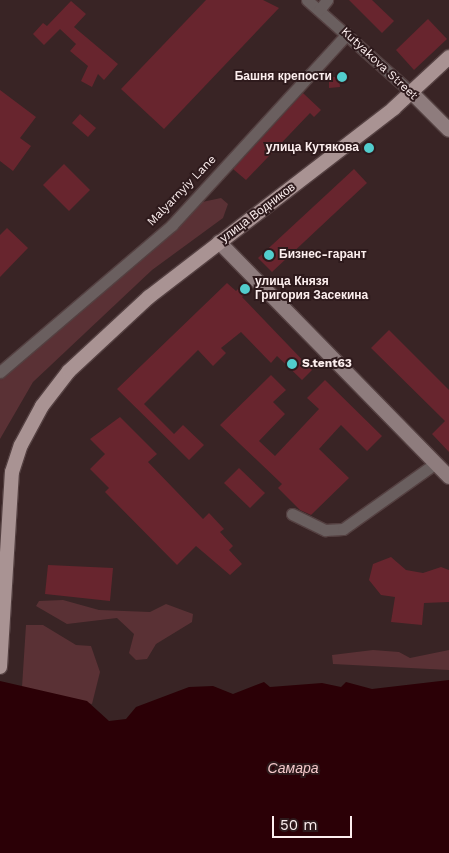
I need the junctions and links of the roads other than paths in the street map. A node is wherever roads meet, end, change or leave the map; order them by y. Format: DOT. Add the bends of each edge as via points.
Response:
graph roads {
  1 [pos="307,0"];
  2 [pos="327,0"];
  3 [pos="319,10"];
  4 [pos="347,34"];
  5 [pos="449,57"];
  6 [pos="412,93"];
  7 [pos="449,130"];
  8 [pos="219,242"];
  9 [pos="0,372"];
  10 [pos="433,465"];
  11 [pos="449,477"];
  12 [pos="292,514"];
  13 [pos="0,667"];
  1 -- 3 [label="street, Kutyakova Street"];
  2 -- 3 [label="street"];
  3 -- 4 [label="street, Kutyakova Street"];
  4 -- 6 [label="street, Kutyakova Street"];
  4 -- 9 [label="street, Malyarnyiy Lane" via="172,225"];
  5 -- 6 [label="main road, улица Водников"];
  6 -- 7 [label="main road, Kutyakova Street"];
  6 -- 8 [label="main road, улица Водников"];
  8 -- 10 [label="main road"];
  8 -- 13 [label="main road, улица Водников" via="149,297 69,371 38,414 12,472"];
  10 -- 11 [label="main road"];
  10 -- 12 [label="street" via="344,530 326,530"];
}
